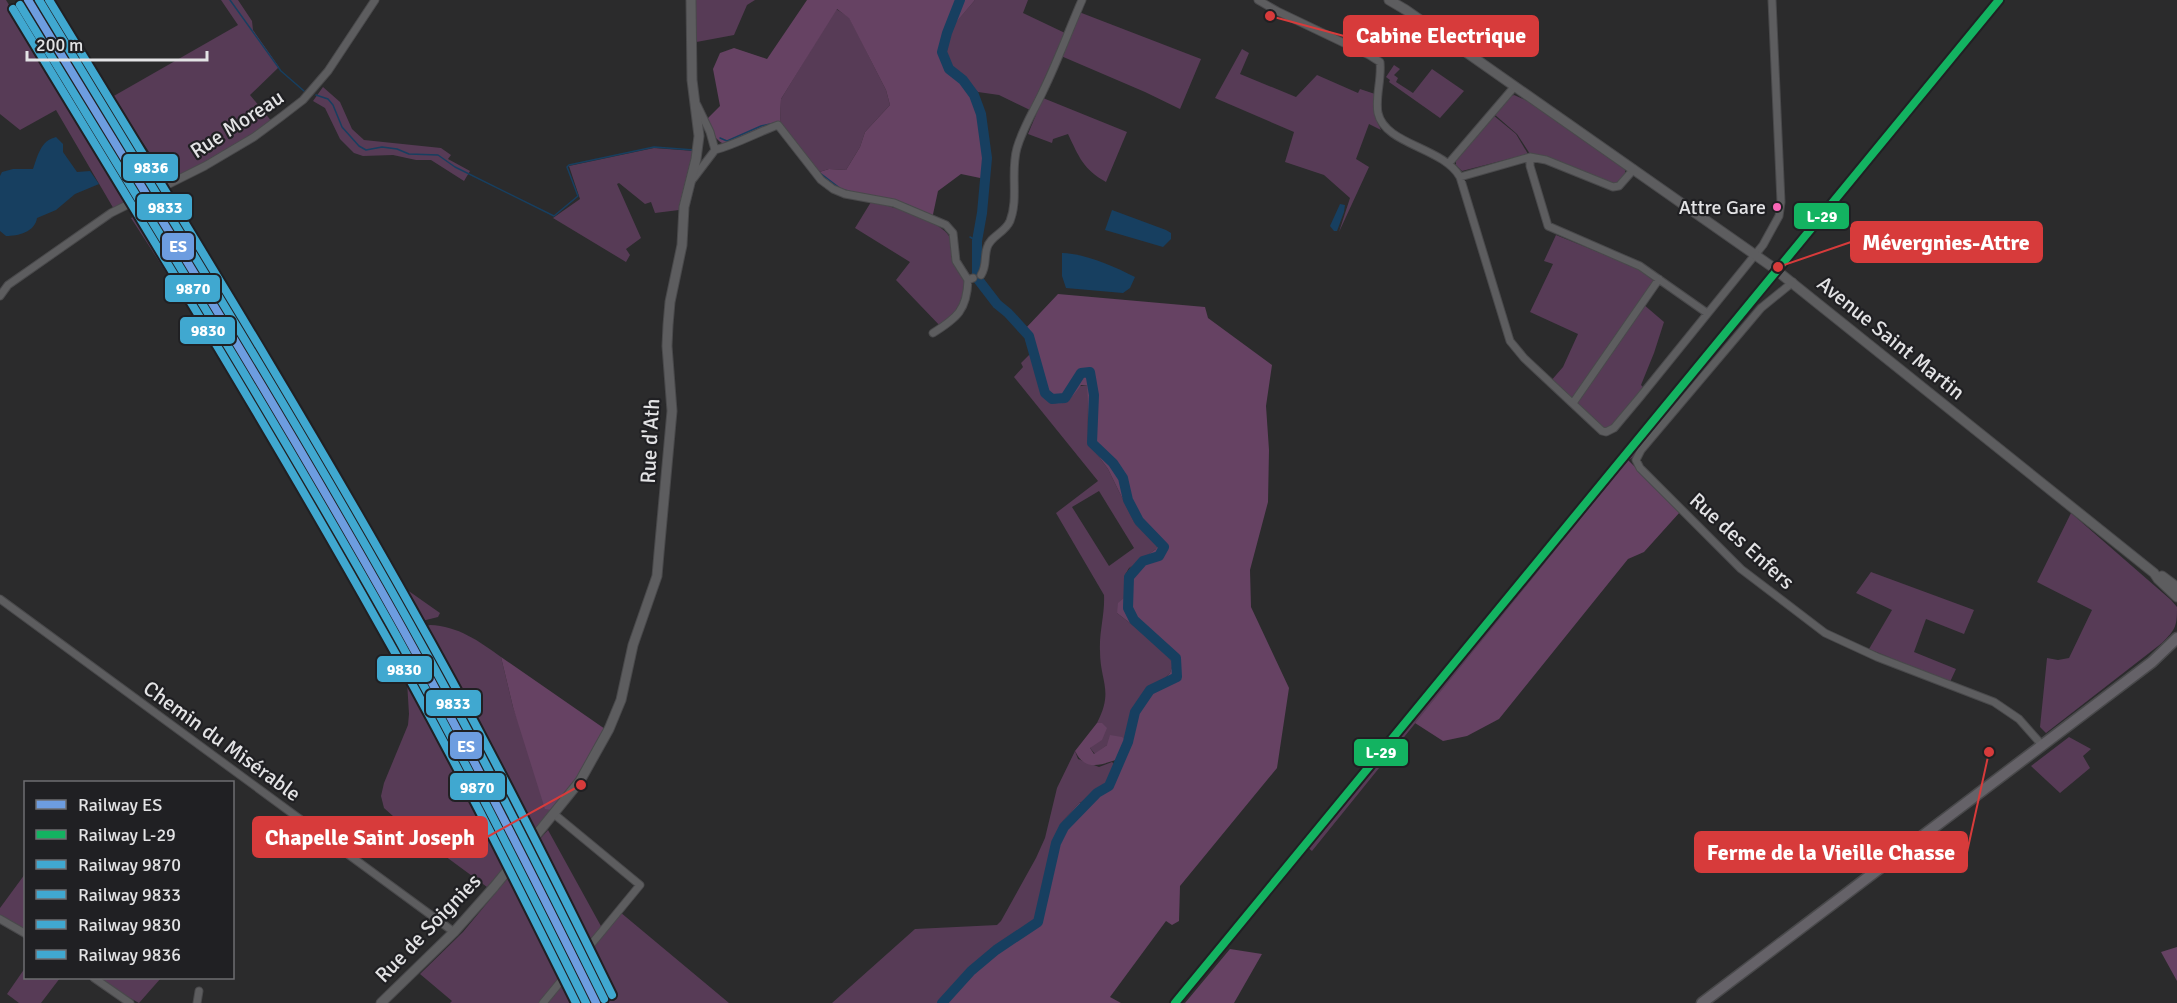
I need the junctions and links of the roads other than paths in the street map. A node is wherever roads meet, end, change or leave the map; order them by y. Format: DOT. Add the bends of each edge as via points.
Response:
graph roads {
  1 [pos="375,0"];
  2 [pos="691,0"];
  3 [pos="1082,0"];
  4 [pos="1258,0"];
  5 [pos="1389,0"];
  6 [pos="1772,0"];
  7 [pos="1515,86"];
  8 [pos="696,103"];
  9 [pos="715,150"];
  10 [pos="1530,158"];
  11 [pos="1449,163"];
  12 [pos="1634,169"];
  13 [pos="1460,177"];
  14 [pos="691,181"];
  15 [pos="1755,254"];
  16 [pos="981,275"];
  17 [pos="1659,279"];
  18 [pos="1793,282"];
  19 [pos="0,296"];
  20 [pos="1707,313"];
  21 [pos="933,333"];
  22 [pos="1573,403"];
  23 [pos="2154,573"];
  24 [pos="2177,587"];
  25 [pos="2177,597"];
  26 [pos="0,599"];
  27 [pos="2177,638"];
  28 [pos="2177,648"];
  29 [pos="2152,662"];
  30 [pos="621,700"];
  31 [pos="2042,746"];
  32 [pos="554,814"];
  33 [pos="0,919"];
  34 [pos="454,932"];
  35 [pos="24,933"];
  36 [pos="95,979"];
  37 [pos="199,992"];
  38 [pos="130,1003"];
  39 [pos="196,1003"];
  40 [pos="381,1003"];
  41 [pos="543,1003"];
  42 [pos="1702,1003"];
  1 -- 19 [label="street, Rue Moreau" via="328,71 303,100 228,153 111,213 8,285"];
  2 -- 8 [label="street, Rue d'Ath"];
  3 -- 16 [label="street" via="1017,147 1013,210 1002,233 987,247"];
  4 -- 11 [label="street" via="1380,62 1378,114 1383,124"];
  5 -- 7 [label="street, Avenue Saint Martin"];
  6 -- 15 [label="street" via="1781,202 1774,226"];
  7 -- 11 [label="street"];
  7 -- 12 [label="street, Avenue Saint Martin"];
  8 -- 9 [label="street, Rue d'Ath"];
  8 -- 14 [label="street, Rue d'Ath" via="699,136"];
  9 -- 14 [label="street, Rue d'Ath"];
  9 -- 21 [label="street" via="777,125 833,189 894,203 946,225 953,233 959,270 971,279 964,307"];
  10 -- 12 [label="street" via="1545,160 1613,187 1619,186"];
  10 -- 13 [label="street"];
  10 -- 17 [label="street" via="1548,226 1640,266"];
  11 -- 13 [label="street"];
  12 -- 15 [label="street, Avenue Saint Martin"];
  13 -- 22 [label="street" via="1510,341"];
  14 -- 30 [label="street, Rue d'Ath" via="668,325 672,411 657,576 633,645"];
  15 -- 18 [label="street, Avenue Saint Martin"];
  15 -- 20 [label="street"];
  17 -- 20 [label="street"];
  17 -- 22 [label="street"];
  18 -- 23 [label="street, Avenue Saint Martin"];
  18 -- 31 [label="street, Rue des Enfers" via="1761,308 1641,450 1636,460 1640,468 1741,569 1825,633 1994,702 2019,719"];
  20 -- 22 [label="street" via="1614,428 1602,431"];
  23 -- 24 [label="street, Avenue Saint Martin"];
  23 -- 25 [label="street, Avenue Saint Martin"];
  26 -- 34 [label="street, Chemin du Misérable"];
  27 -- 29 [label="main road"];
  28 -- 29 [label="main road"];
  29 -- 31 [label="main road"];
  30 -- 32 [label="street, Rue de Soignies" via="580,781"];
  31 -- 42 [label="main road"];
  32 -- 34 [label="street, Rue de Soignies"];
  32 -- 41 [label="street" via="640,885"];
  33 -- 35 [label="street"];
  34 -- 40 [label="street, Rue de Soignies"];
  36 -- 38 [label="street"];
  37 -- 39 [label="street"];
}
